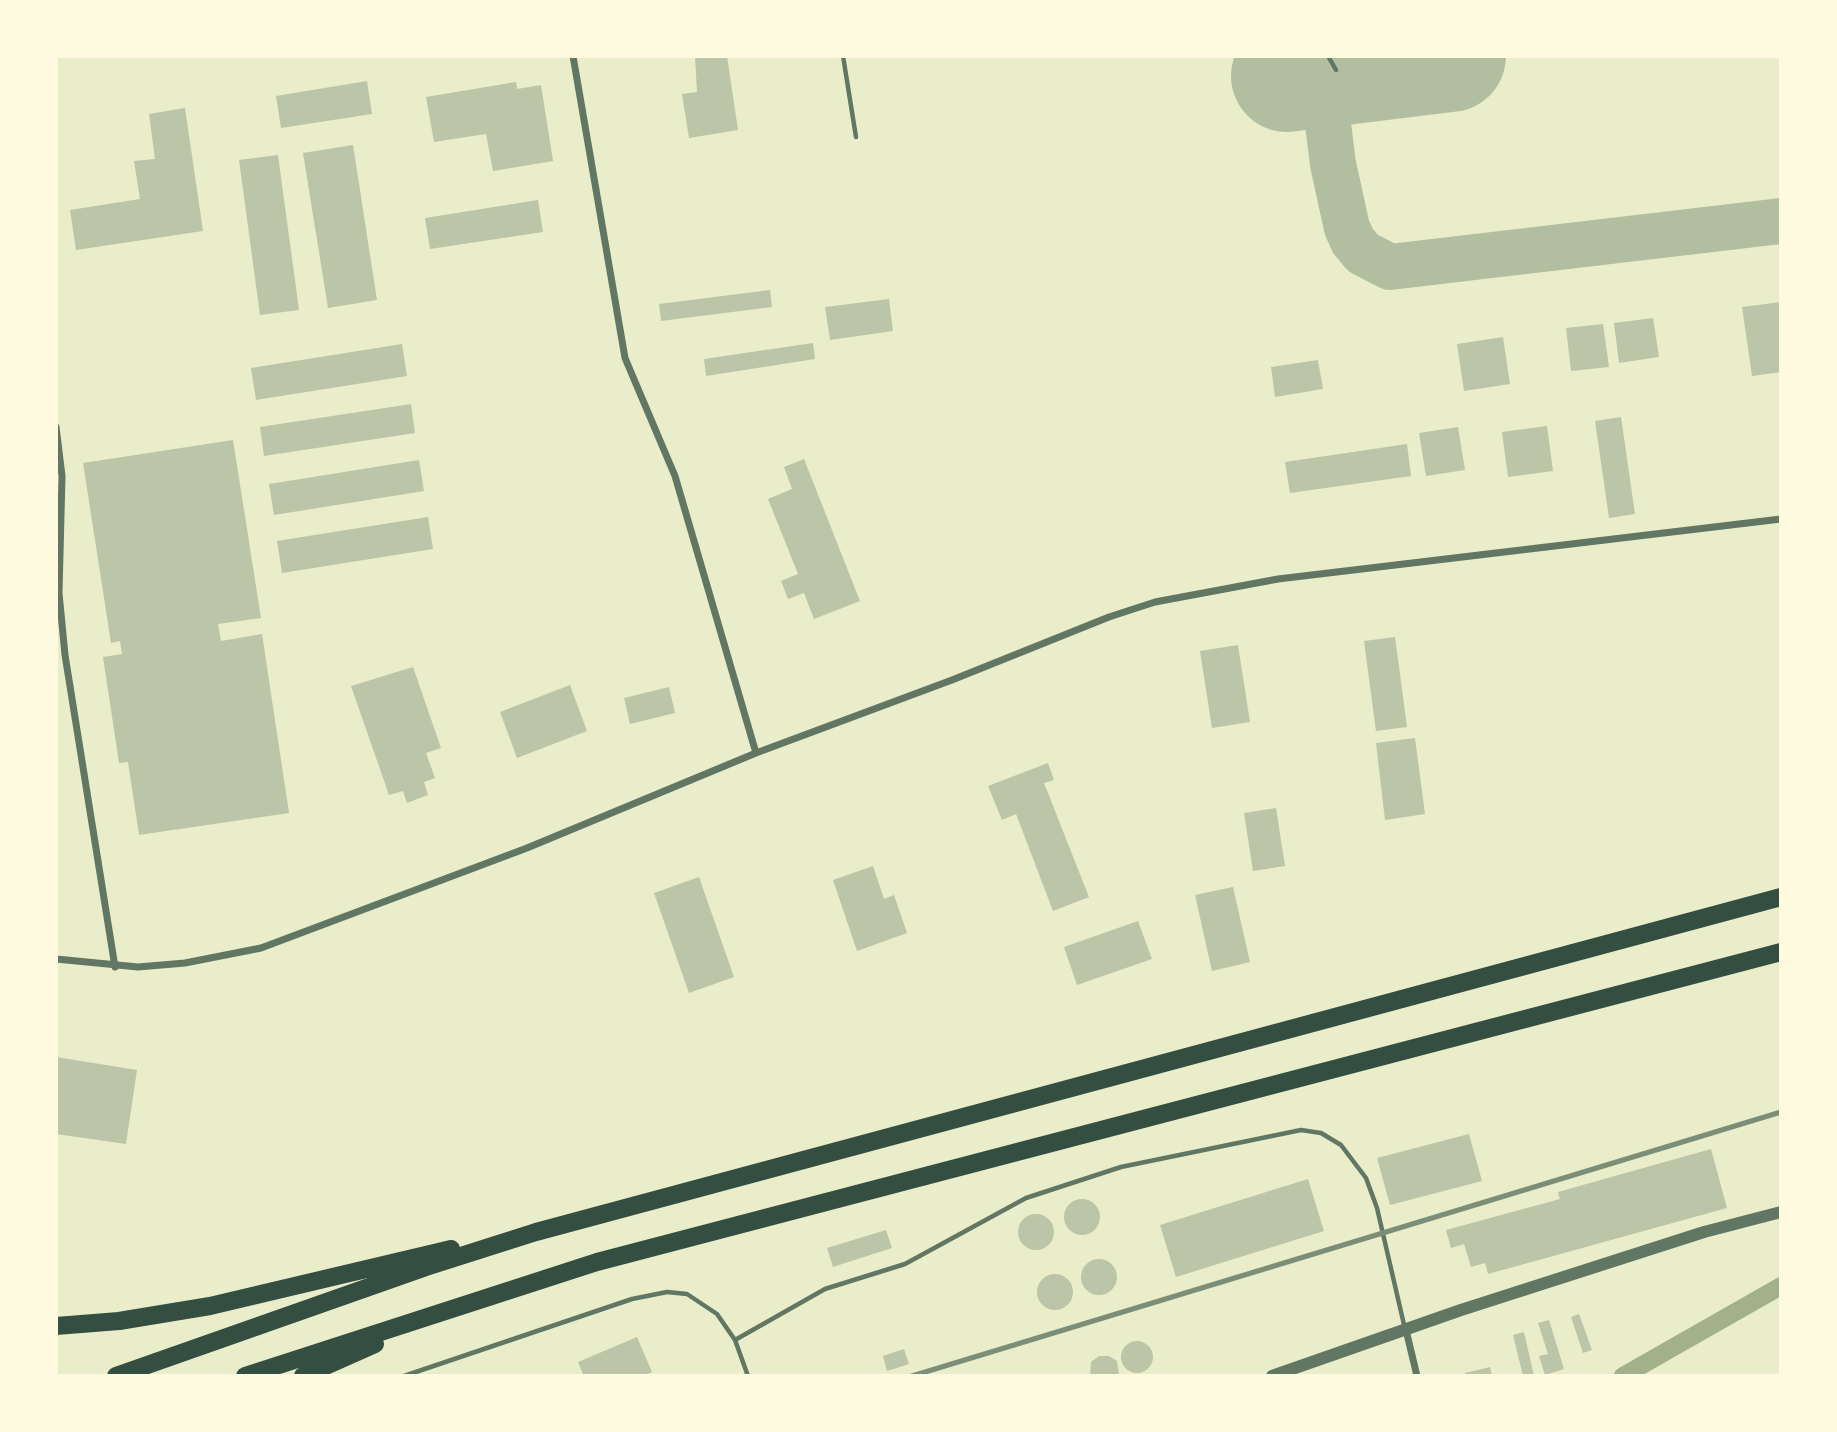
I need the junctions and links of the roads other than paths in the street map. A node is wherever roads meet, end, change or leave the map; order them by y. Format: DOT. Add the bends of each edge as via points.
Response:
graph roads {
  1 [pos="573,56"];
  2 [pos="843,56"];
  3 [pos="1328,56"];
  4 [pos="1336,70"];
  5 [pos="856,137"];
  6 [pos="56,427"];
  7 [pos="1781,519"];
  8 [pos="756,753"];
  9 [pos="1781,897"];
  10 [pos="1781,952"];
  11 [pos="56,959"];
  12 [pos="115,967"];
  13 [pos="1781,1212"];
  14 [pos="537,1233"];
  15 [pos="454,1308"];
  16 [pos="56,1326"];
  17 [pos="1406,1330"];
  18 [pos="735,1340"];
  19 [pos="117,1376"];
  20 [pos="245,1376"];
  21 [pos="303,1376"];
  22 [pos="404,1376"];
  23 [pos="748,1376"];
  24 [pos="1272,1376"];
  25 [pos="1417,1376"];
  1 -- 8 [label="street" via="625,358 675,476"];
  2 -- 5 [label="lane"];
  3 -- 4 [label="lane"];
  6 -- 12 [label="street" via="62,476 59,593 65,655"];
  7 -- 8 [label="street" via="1278,579 1155,602"];
  8 -- 12 [label="street" via="527,848 261,948 186,963"];
  9 -- 14 [label="highway"];
  10 -- 15 [label="highway" via="597,1262"];
  11 -- 12 [label="street"];
  13 -- 17 [label="street"];
  14 -- 16 [label="highway" via="424,1254 209,1306"];
  14 -- 19 [label="highway" via="414,1271"];
  15 -- 20 [label="highway"];
  15 -- 21 [label="highway"];
  17 -- 18 [label="lane" via="1366,1178 1341,1145 1321,1133 1301,1130 1121,1167 1026,1198 905,1264 825,1289"];
  17 -- 24 [label="street"];
  17 -- 25 [label="street"];
  18 -- 22 [label="lane" via="704,1304 687,1294 667,1292 632,1299"];
  18 -- 23 [label="lane"];
}
